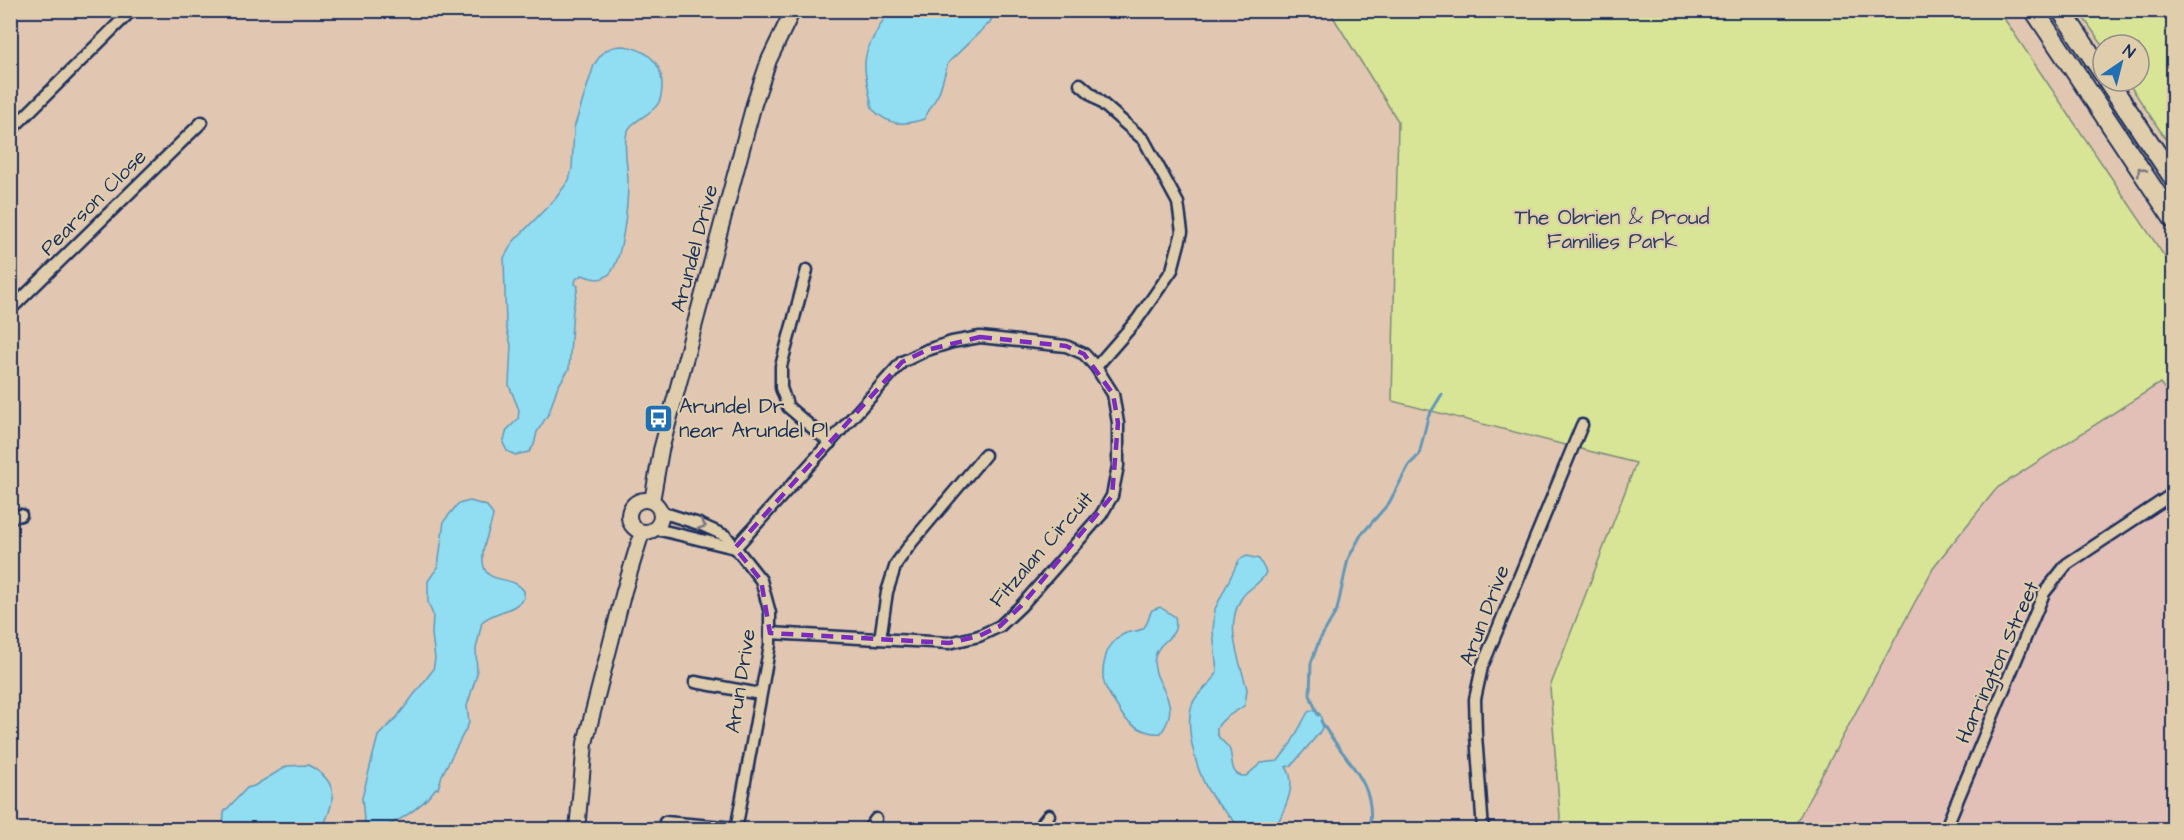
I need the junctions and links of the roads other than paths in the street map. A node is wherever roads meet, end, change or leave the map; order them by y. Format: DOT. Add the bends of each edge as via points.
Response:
graph roads {
  1 [pos="132,10"];
  2 [pos="793,10"];
  3 [pos="2034,10"];
  4 [pos="2061,10"];
  5 [pos="2091,55"];
  6 [pos="1080,84"];
  7 [pos="2116,93"];
  8 [pos="202,122"];
  9 [pos="10,131"];
  10 [pos="2174,179"];
  11 [pos="2174,220"];
  12 [pos="807,270"];
  13 [pos="10,310"];
  14 [pos="1096,367"];
  15 [pos="1582,425"];
  16 [pos="830,443"];
  17 [pos="985,455"];
  18 [pos="2174,493"];
  19 [pos="656,507"];
  20 [pos="656,528"];
  21 [pos="642,532"];
  22 [pos="735,548"];
  23 [pos="770,633"];
  24 [pos="880,639"];
  25 [pos="695,682"];
  26 [pos="760,694"];
  27 [pos="1049,815"];
  28 [pos="876,819"];
  29 [pos="665,822"];
  30 [pos="736,829"];
  31 [pos="577,830"];
  32 [pos="868,830"];
  33 [pos="1037,830"];
  34 [pos="1483,830"];
  35 [pos="1945,830"];
  1 -- 9 [label="street"];
  2 -- 19 [label="main road, Arundel Drive" via="754,104 661,450"];
  11 -- 3 [label="highway, one-way"];
  4 -- 5 [label="highway"];
  6 -- 14 [label="street" via="1144,140 1178,203 1182,232 1172,270 1137,320"];
  7 -- 10 [label="highway"];
  8 -- 13 [label="street, Pearson Close"];
  12 -- 16 [label="street" via="781,366 781,388 789,407"];
  14 -- 16 [label="street, Fitzalan Circuit" via="1084,354 1066,346 980,337 952,342 902,362"];
  14 -- 24 [label="street, Fitzalan Circuit" via="1113,394 1118,423 1118,466 1112,496 1101,514 1000,626 949,643"];
  15 -- 34 [label="street, Arun Drive" via="1482,667 1475,708"];
  16 -- 22 [label="street, Fitzalan Circuit"];
  17 -- 24 [label="street" via="896,564"];
  18 -- 35 [label="street, Harrington Street" via="2067,564 2044,593"];
  19 -- 20 [label="main road"];
  19 -- 21 [label="main road" via="639,501 630,509 629,520"];
  19 -- 22 [label="street, Arun Drive, one-way" via="726,536"];
  20 -- 21 [label="main road"];
  20 -- 22 [label="street"];
  21 -- 31 [label="main road" via="585,743"];
  22 -- 23 [label="street, Arun Drive" via="760,580 770,613"];
  23 -- 24 [label="street, Fitzalan Circuit"];
  23 -- 26 [label="street, Arun Drive"];
  25 -- 26 [label="street"];
  26 -- 30 [label="street, Arun Drive"];
  27 -- 33 [label="street"];
  28 -- 32 [label="street"];
  29 -- 30 [label="street"];
}
